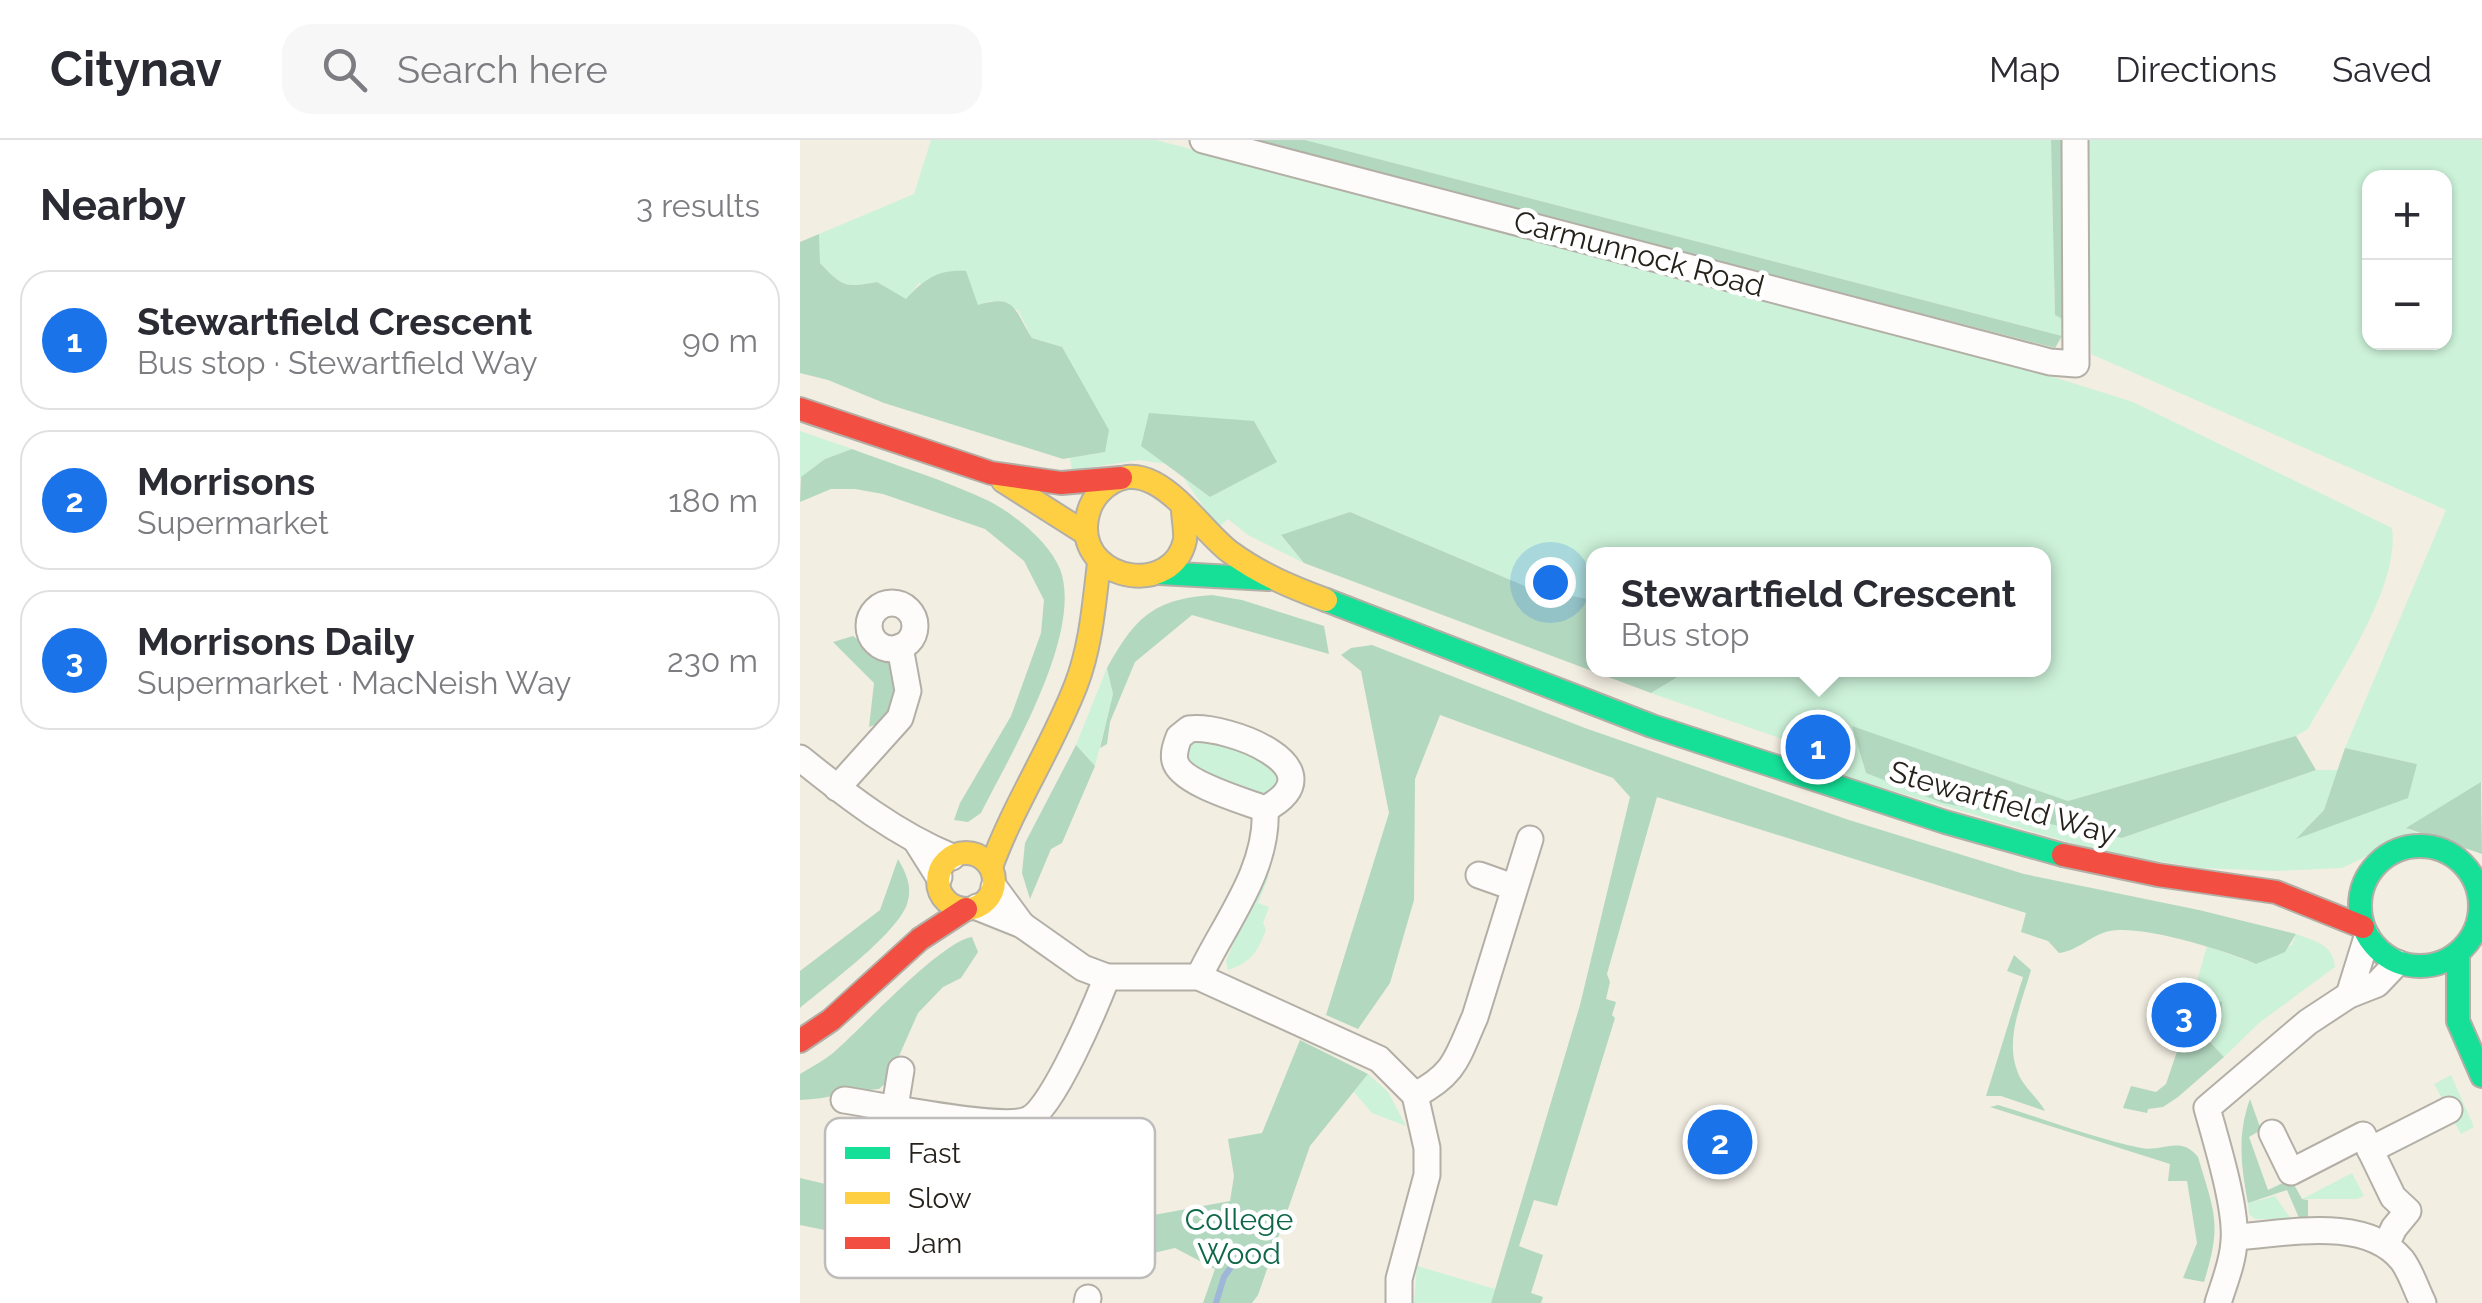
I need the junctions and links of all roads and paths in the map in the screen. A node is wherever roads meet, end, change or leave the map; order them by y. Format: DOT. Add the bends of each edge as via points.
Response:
graph roads {
  1 [pos="1203,140"];
  2 [pos="2074,140"];
  3 [pos="800,409"];
  4 [pos="991,473"];
  5 [pos="1125,478"];
  6 [pos="1183,508"];
  7 [pos="1085,534"];
  8 [pos="1099,563"];
  9 [pos="1271,579"];
  10 [pos="1136,589"];
  11 [pos="900,647"];
  12 [pos="1086,655"];
  13 [pos="800,758"];
  14 [pos="837,788"];
  15 [pos="1265,810"];
  16 [pos="1530,839"];
  17 [pos="1479,875"];
  18 [pos="967,881"];
  19 [pos="2346,884"];
  20 [pos="2479,885"];
  21 [pos="1513,887"];
  22 [pos="2276,892"];
  23 [pos="2365,932"];
  24 [pos="2470,944"];
  25 [pos="2405,965"];
  26 [pos="1107,977"];
  27 [pos="1199,978"];
  28 [pos="2348,995"];
  29 [pos="2458,1021"];
  30 [pos="800,1042"];
  31 [pos="901,1070"];
  32 [pos="2482,1076"];
  33 [pos="1415,1095"];
  34 [pos="844,1100"];
  35 [pos="894,1106"];
  36 [pos="2449,1110"];
  37 [pos="970,1118"];
  38 [pos="1032,1118"];
  39 [pos="2272,1133"];
  40 [pos="2370,1150"];
  41 [pos="2235,1238"];
  42 [pos="2386,1245"];
  43 [pos="1399,1303"];
  44 [pos="2218,1303"];
  45 [pos="2422,1303"];
  1 -- 2 [label="street, Carmunnock Road" via="2076,364"];
  3 -- 4 [label="street"];
  4 -- 5 [label="street" via="1061,483"];
  4 -- 7 [label="street"];
  5 -- 6 [label="street" via="1153,480"];
  5 -- 7 [label="street" via="1099,492 1085,518"];
  6 -- 9 [label="street, Stewartfield Way" via="1219,544"];
  6 -- 10 [label="street" via="1186,538 1172,564"];
  7 -- 8 [label="street"];
  8 -- 10 [label="street"];
  8 -- 12 [label="street"];
  9 -- 10 [label="street, Stewartfield Way"];
  9 -- 22 [label="street, Stewartfield Way" via="1652,726 1945,822 2037,850"];
  10 -- 12 [label="street"];
  11 -- 14 [label="street" via="908,692 900,718"];
  12 -- 18 [label="street" via="1038,768"];
  13 -- 14 [label="street"];
  14 -- 18 [label="street"];
  15 -- 27 [label="street" via="1264,845"];
  16 -- 21 [label="street"];
  17 -- 21 [label="street"];
  18 -- 26 [label="street" via="1083,968"];
  18 -- 30 [label="street" via="920,939"];
  19 -- 20 [label="street" via="2398,850 2429,846 2458,859"];
  19 -- 22 [label="street, Stewartfield Way"];
  19 -- 23 [label="street"];
  20 -- 24 [label="street" via="2480,913"];
  21 -- 33 [label="street" via="1455,1065"];
  22 -- 23 [label="street, Stewartfield Way"];
  23 -- 25 [label="street" via="2385,956"];
  23 -- 28 [label="street"];
  24 -- 25 [label="street" via="2432,966"];
  24 -- 29 [label="street"];
  25 -- 28 [label="street"];
  25 -- 29 [label="street"];
  26 -- 27 [label="street"];
  26 -- 38 [label="street" via="1048,1101"];
  27 -- 33 [label="street" via="1379,1059"];
  28 -- 41 [label="street" via="2207,1108"];
  29 -- 32 [label="street"];
  31 -- 35 [label="street"];
  33 -- 43 [label="street" via="1427,1175 1399,1279"];
  34 -- 35 [label="street"];
  35 -- 37 [label="street"];
  36 -- 40 [label="street"];
  39 -- 40 [label="street" via="2292,1172 2363,1136"];
  40 -- 42 [label="street" via="2408,1212"];
  41 -- 42 [label="street" via="2319,1232 2360,1234"];
  41 -- 44 [label="street"];
  42 -- 45 [label="street" via="2404,1262"];
}
